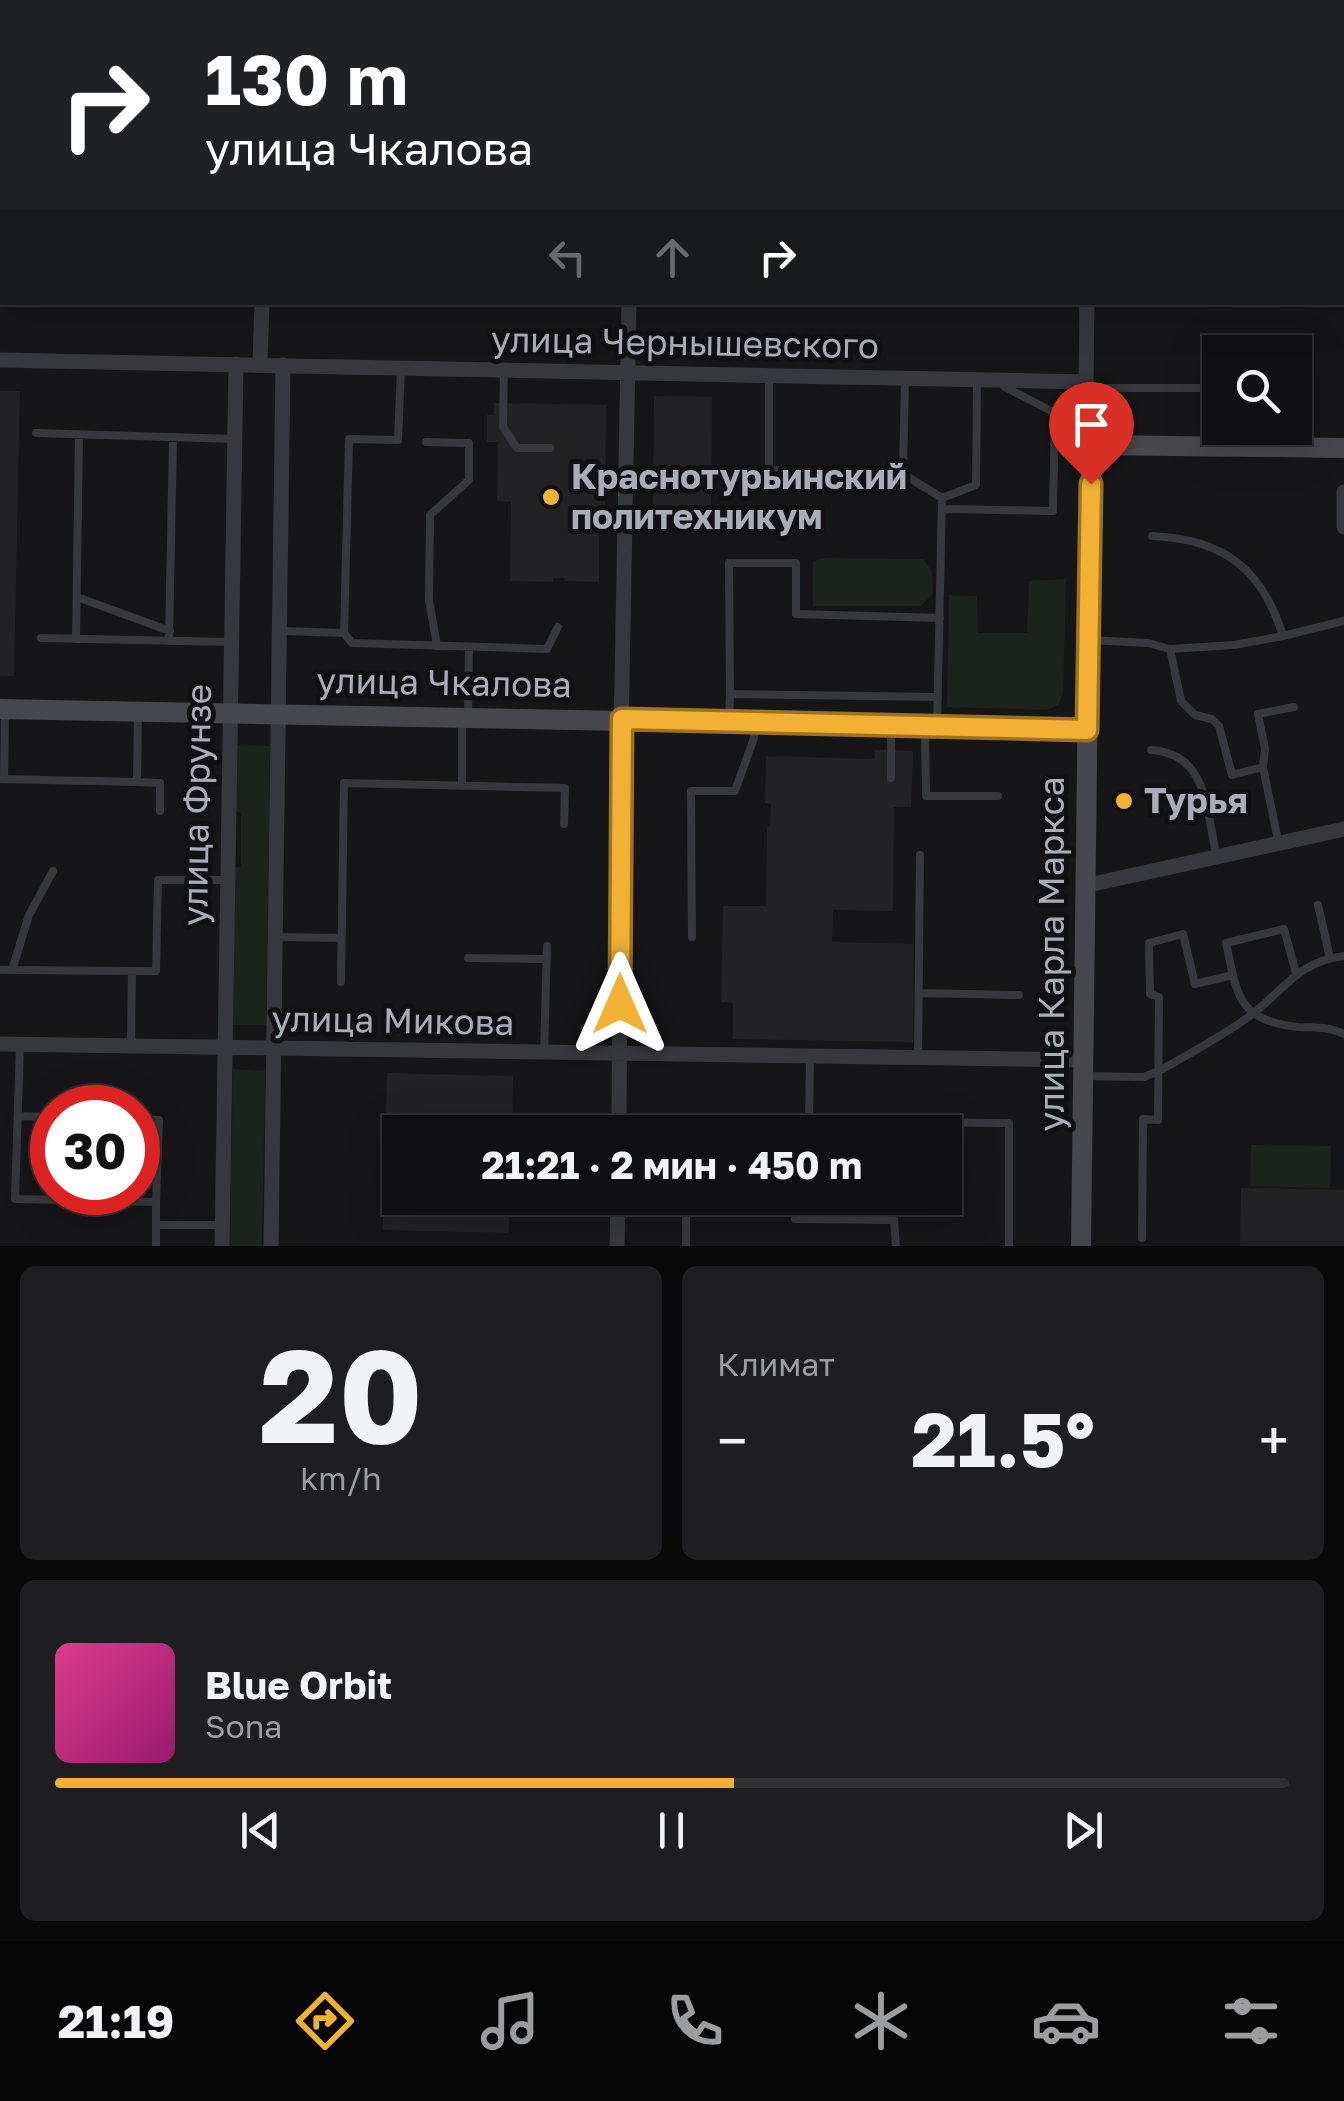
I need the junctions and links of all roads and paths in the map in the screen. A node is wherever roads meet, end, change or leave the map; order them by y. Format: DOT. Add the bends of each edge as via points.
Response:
graph roads {
  1 [pos="262,305"];
  2 [pos="629,305"];
  3 [pos="1087,305"];
  4 [pos="0,360"];
  5 [pos="236,364"];
  6 [pos="260,364"];
  7 [pos="283,365"];
  8 [pos="401,368"];
  9 [pos="504,370"];
  10 [pos="627,372"];
  11 [pos="769,375"];
  12 [pos="904,378"];
  13 [pos="977,380"];
  14 [pos="1005,380"];
  15 [pos="1086,385"];
  16 [pos="1202,388"];
  17 [pos="36,433"];
  18 [pos="79,434"];
  19 [pos="173,437"];
  20 [pos="234,439"];
  21 [pos="426,442"];
  22 [pos="1054,444"];
  23 [pos="1091,445"];
  24 [pos="550,448"];
  25 [pos="1344,448"];
  26 [pos="903,474"];
  27 [pos="1344,492"];
  28 [pos="942,498"];
  29 [pos="942,509"];
  30 [pos="1344,526"];
  31 [pos="1152,536"];
  32 [pos="77,596"];
  33 [pos="940,618"];
  34 [pos="1344,621"];
  35 [pos="558,627"];
  36 [pos="282,632"];
  37 [pos="344,632"];
  38 [pos="170,636"];
  39 [pos="1283,636"];
  40 [pos="41,638"];
  41 [pos="76,638"];
  42 [pos="1088,640"];
  43 [pos="230,642"];
  44 [pos="438,646"];
  45 [pos="469,647"];
  46 [pos="1170,649"];
  47 [pos="730,694"];
  48 [pos="938,697"];
  49 [pos="1294,707"];
  50 [pos="3,708"];
  51 [pos="138,711"];
  52 [pos="228,712"];
  53 [pos="280,714"];
  54 [pos="465,716"];
  55 [pos="622,719"];
  56 [pos="730,721"];
  57 [pos="754,722"];
  58 [pos="892,725"];
  59 [pos="931,726"];
  60 [pos="1087,730"];
  61 [pos="1152,750"];
  62 [pos="1263,767"];
  63 [pos="890,778"];
  64 [pos="2,779"];
  65 [pos="137,782"];
  66 [pos="462,786"];
  67 [pos="998,796"];
  68 [pos="160,811"];
  69 [pos="564,824"];
  70 [pos="1344,829"];
  71 [pos="1280,845"];
  72 [pos="920,855"];
  73 [pos="1217,858"];
  74 [pos="54,871"];
  75 [pos="226,880"];
  76 [pos="1084,886"];
  77 [pos="1318,905"];
  78 [pos="692,936"];
  79 [pos="276,937"];
  80 [pos="341,938"];
  81 [pos="548,946"];
  82 [pos="1344,956"];
  83 [pos="468,958"];
  84 [pos="1330,958"];
  85 [pos="546,959"];
  86 [pos="0,970"];
  87 [pos="12,970"];
  88 [pos="132,971"];
  89 [pos="1296,973"];
  90 [pos="1233,975"];
  91 [pos="340,982"];
  92 [pos="920,992"];
  93 [pos="1019,995"];
  94 [pos="1252,1015"];
  95 [pos="1344,1034"];
  96 [pos="0,1044"];
  97 [pos="20,1045"];
  98 [pos="131,1047"];
  99 [pos="224,1048"];
  100 [pos="274,1049"];
  101 [pos="544,1053"];
  102 [pos="620,1054"];
  103 [pos="810,1056"];
  104 [pos="918,1058"];
  105 [pos="1084,1068"];
  106 [pos="1159,1071"];
  107 [pos="619,1115"];
  108 [pos="809,1115"];
  109 [pos="18,1116"];
  110 [pos="30,1116"];
  111 [pos="962,1124"];
  112 [pos="30,1199"];
  113 [pos="156,1215"];
  114 [pos="618,1215"];
  115 [pos="686,1215"];
  116 [pos="807,1215"];
  117 [pos="807,1218"];
  118 [pos="795,1219"];
  119 [pos="156,1225"];
  120 [pos="222,1225"];
  121 [pos="1142,1238"];
  122 [pos="156,1246"];
  123 [pos="222,1246"];
  124 [pos="271,1246"];
  125 [pos="617,1246"];
  126 [pos="686,1246"];
  127 [pos="896,1246"];
  128 [pos="1009,1246"];
  129 [pos="1081,1246"];
  1 -- 6 [label="street"];
  2 -- 10 [label="street"];
  3 -- 15 [label="street, улица Карла Маркса"];
  4 -- 5 [label="street"];
  5 -- 6 [label="street, улица Чернышевского"];
  5 -- 20 [label="street, улица Фрунзе"];
  6 -- 7 [label="street, улица Чернышевского"];
  7 -- 8 [label="street, улица Чернышевского"];
  7 -- 36 [label="street"];
  8 -- 9 [label="street, улица Чернышевского"];
  8 -- 37 [label="lane" via="398,440 349,439"];
  9 -- 10 [label="street, улица Чернышевского"];
  9 -- 24 [label="lane" via="503,427 517,448"];
  10 -- 11 [label="street, улица Чернышевского"];
  10 -- 55 [label="street"];
  11 -- 12 [label="street, улица Чернышевского"];
  11 -- 26 [label="lane" via="769,470"];
  12 -- 13 [label="street, улица Чернышевского"];
  12 -- 26 [label="lane"];
  13 -- 14 [label="street, улица Чернышевского"];
  13 -- 28 [label="lane" via="976,484"];
  14 -- 15 [label="street, улица Чернышевского"];
  14 -- 22 [label="lane" via="1005,387 1055,413"];
  15 -- 16 [label="lane"];
  15 -- 23 [label="street, улица Карла Маркса"];
  17 -- 18 [label="lane"];
  18 -- 19 [label="lane"];
  18 -- 32 [label="lane"];
  19 -- 20 [label="lane"];
  19 -- 38 [label="lane"];
  20 -- 43 [label="street, улица Фрунзе"];
  21 -- 44 [label="lane" via="469,443 469,480 430,514 429,600"];
  22 -- 23 [label="lane"];
  22 -- 29 [label="lane" via="1052,511"];
  23 -- 25 [label="main road"];
  23 -- 42 [label="main road, улица Карла Маркса"];
  26 -- 28 [label="lane"];
  27 -- 30 [label="street"];
  28 -- 29 [label="lane"];
  29 -- 33 [label="lane"];
  31 -- 39 [label="lane" via="1194,540 1242,564 1274,606"];
  32 -- 38 [label="lane"];
  32 -- 41 [label="lane"];
  33 -- 47 [label="lane" via="796,614 796,563 729,563"];
  33 -- 48 [label="lane"];
  34 -- 39 [label="lane"];
  35 -- 45 [label="lane" via="546,649"];
  36 -- 37 [label="lane"];
  36 -- 53 [label="street"];
  37 -- 44 [label="lane" via="352,644"];
  38 -- 41 [label="lane"];
  38 -- 43 [label="lane"];
  39 -- 46 [label="lane"];
  40 -- 41 [label="lane"];
  42 -- 46 [label="lane"];
  42 -- 60 [label="main road, улица Карла Маркса"];
  43 -- 52 [label="street, улица Фрунзе"];
  44 -- 45 [label="lane"];
  45 -- 54 [label="lane"];
  46 -- 62 [label="lane" via="1181,702 1219,726 1232,775"];
  47 -- 48 [label="lane"];
  47 -- 56 [label="lane"];
  48 -- 59 [label="lane"];
  49 -- 62 [label="lane" via="1258,714"];
  50 -- 51 [label="main road"];
  50 -- 64 [label="lane"];
  51 -- 52 [label="main road"];
  51 -- 65 [label="lane"];
  52 -- 53 [label="main road, улица Чкалова"];
  52 -- 75 [label="street, улица Фрунзе"];
  53 -- 54 [label="main road, улица Чкалова"];
  53 -- 79 [label="street"];
  54 -- 55 [label="main road, улица Чкалова"];
  54 -- 66 [label="lane"];
  55 -- 56 [label="main road, улица Чкалова"];
  55 -- 102 [label="street"];
  56 -- 57 [label="main road, улица Чкалова"];
  57 -- 58 [label="main road, улица Чкалова"];
  57 -- 78 [label="lane" via="735,791 691,791"];
  58 -- 59 [label="main road, улица Чкалова"];
  58 -- 63 [label="lane"];
  59 -- 60 [label="main road, улица Чкалова"];
  59 -- 67 [label="lane" via="926,796"];
  60 -- 76 [label="main road, улица Карла Маркса"];
  61 -- 73 [label="lane" via="1174,752 1190,764"];
  62 -- 71 [label="lane"];
  64 -- 65 [label="lane"];
  65 -- 68 [label="lane" via="160,783"];
  66 -- 69 [label="lane" via="565,788"];
  66 -- 80 [label="lane" via="344,783"];
  70 -- 71 [label="street"];
  71 -- 73 [label="street"];
  72 -- 92 [label="lane"];
  73 -- 76 [label="street"];
  74 -- 87 [label="lane" via="29,915"];
  75 -- 88 [label="lane" via="158,880 156,971"];
  75 -- 99 [label="street, улица Фрунзе"];
  76 -- 105 [label="main road, улица Карла Маркса"];
  77 -- 84 [label="lane"];
  79 -- 80 [label="lane"];
  79 -- 100 [label="street"];
  80 -- 91 [label="lane"];
  81 -- 85 [label="lane"];
  82 -- 84 [label="lane"];
  83 -- 85 [label="lane"];
  84 -- 89 [label="lane"];
  85 -- 101 [label="lane"];
  86 -- 87 [label="lane"];
  87 -- 88 [label="lane"];
  88 -- 98 [label="lane"];
  89 -- 90 [label="lane" via="1284,929 1226,943"];
  89 -- 94 [label="lane"];
  90 -- 94 [label="lane" via="1238,998"];
  90 -- 106 [label="lane" via="1194,984 1183,934 1148,943 1150,994 1159,997"];
  92 -- 93 [label="lane"];
  92 -- 104 [label="lane"];
  94 -- 95 [label="lane"];
  94 -- 106 [label="lane"];
  96 -- 97 [label="street, улица Микова"];
  97 -- 98 [label="street, улица Микова"];
  97 -- 109 [label="lane"];
  98 -- 99 [label="street, улица Микова"];
  99 -- 100 [label="street, улица Микова"];
  99 -- 120 [label="street, улица Фрунзе"];
  100 -- 101 [label="street, улица Микова"];
  100 -- 124 [label="street"];
  101 -- 102 [label="street, улица Микова"];
  102 -- 103 [label="street, улица Микова"];
  102 -- 107 [label="street"];
  103 -- 104 [label="street, улица Микова"];
  103 -- 108 [label="lane"];
  104 -- 105 [label="street, улица Микова"];
  105 -- 106 [label="lane" via="1144,1077"];
  105 -- 129 [label="main road, улица Карла Маркса"];
  106 -- 121 [label="lane" via="1158,1120 1143,1119"];
  109 -- 110 [label="lane"];
  109 -- 112 [label="lane" via="15,1199"];
  111 -- 128 [label="lane" via="1008,1123"];
  113 -- 119 [label="lane"];
  114 -- 125 [label="street"];
  115 -- 126 [label="lane"];
  116 -- 117 [label="lane"];
  117 -- 118 [label="lane"];
  117 -- 127 [label="lane" via="894,1220"];
  119 -- 120 [label="lane"];
  119 -- 122 [label="lane"];
  120 -- 123 [label="street, улица Фрунзе"];
}
